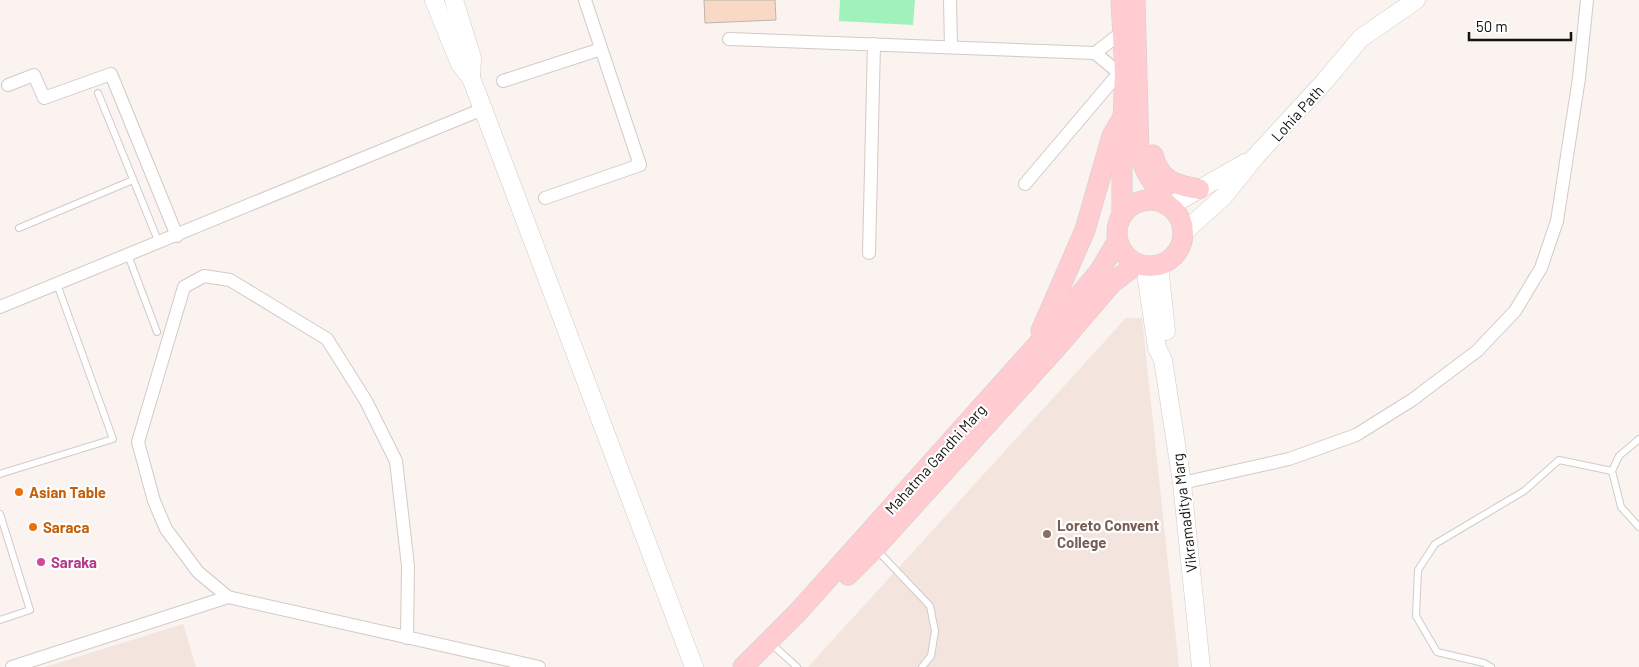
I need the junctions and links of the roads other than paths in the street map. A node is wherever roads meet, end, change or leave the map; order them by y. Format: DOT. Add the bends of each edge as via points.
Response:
graph roads {
  1 [pos="434,0"];
  2 [pos="454,0"];
  3 [pos="585,0"];
  4 [pos="950,0"];
  5 [pos="1120,0"];
  6 [pos="1135,0"];
  7 [pos="1587,0"];
  8 [pos="1412,1"];
  9 [pos="1129,38"];
  10 [pos="728,39"];
  11 [pos="874,44"];
  12 [pos="951,47"];
  13 [pos="601,49"];
  14 [pos="1096,53"];
  15 [pos="1122,73"];
  16 [pos="471,78"];
  17 [pos="503,81"];
  18 [pos="8,85"];
  19 [pos="98,93"];
  20 [pos="483,108"];
  21 [pos="1123,117"];
  22 [pos="1256,156"];
  23 [pos="134,180"];
  24 [pos="1025,184"];
  25 [pos="1199,189"];
  26 [pos="545,198"];
  27 [pos="1168,205"];
  28 [pos="1122,214"];
  29 [pos="19,228"];
  30 [pos="1183,233"];
  31 [pos="177,236"];
  32 [pos="1117,242"];
  33 [pos="159,243"];
  34 [pos="869,253"];
  35 [pos="128,255"];
  36 [pos="1147,265"];
  37 [pos="57,284"];
  38 [pos="0,307"];
  39 [pos="157,332"];
  40 [pos="1038,345"];
  41 [pos="1639,439"];
  42 [pos="1612,471"];
  43 [pos="0,474"];
  44 [pos="1182,483"];
  45 [pos="0,514"];
  46 [pos="1639,527"];
  47 [pos="875,548"];
  48 [pos="228,597"];
  49 [pos="0,620"];
  50 [pos="408,638"];
  51 [pos="776,648"];
  52 [pos="12,667"];
  53 [pos="539,667"];
  54 [pos="694,667"];
  55 [pos="743,667"];
  56 [pos="755,667"];
  57 [pos="797,667"];
  58 [pos="922,667"];
  59 [pos="1201,667"];
  60 [pos="1490,667"];
  1 -- 16 [label="main road" via="460,64"];
  2 -- 16 [label="main road" via="472,58"];
  3 -- 13 [label="street"];
  4 -- 12 [label="street"];
  5 -- 9 [label="main road"];
  6 -- 9 [label="main road"];
  7 -- 44 [label="street" via="1579,78 1557,221 1541,268 1516,311 1476,351 1412,400 1356,435 1289,459"];
  8 -- 22 [label="main road, Lohia Path" via="1361,38"];
  9 -- 14 [label="street" via="1117,36"];
  9 -- 15 [label="main road"];
  9 -- 25 [label="main road" via="1144,84 1150,146 1155,163 1164,177 1178,185"];
  9 -- 27 [label="main road" via="1139,154"];
  10 -- 11 [label="street"];
  11 -- 12 [label="street"];
  11 -- 34 [label="street"];
  12 -- 14 [label="street"];
  13 -- 17 [label="street"];
  13 -- 26 [label="street" via="640,165"];
  14 -- 15 [label="street"];
  15 -- 21 [label="main road"];
  15 -- 24 [label="street"];
  16 -- 20 [label="main road"];
  18 -- 31 [label="street" via="34,75 44,98 111,74"];
  19 -- 23 [label="lane"];
  20 -- 31 [label="street"];
  20 -- 54 [label="main road"];
  21 -- 28 [label="main road"];
  21 -- 40 [label="main road" via="1112,136 1085,230"];
  22 -- 25 [label="main road"];
  22 -- 30 [label="main road, Lohia Path" via="1222,197"];
  23 -- 29 [label="lane"];
  23 -- 33 [label="lane"];
  25 -- 27 [label="main road"];
  27 -- 28 [label="main road" via="1158,200 1143,200"];
  27 -- 30 [label="main road" via="1179,215"];
  28 -- 32 [label="main road" via="1117,226"];
  30 -- 36 [label="main road" via="1178,252 1168,262"];
  31 -- 33 [label="street"];
  32 -- 36 [label="main road" via="1130,261"];
  32 -- 40 [label="main road, Mahatma Gandhi Marg" via="1099,272"];
  33 -- 35 [label="street"];
  35 -- 37 [label="street"];
  35 -- 39 [label="lane"];
  36 -- 44 [label="main road, Vikramaditya Marg" via="1168,350 1163,360"];
  36 -- 47 [label="main road, Mahatma Gandhi Marg" via="1112,283"];
  37 -- 38 [label="street"];
  37 -- 43 [label="lane" via="113,439"];
  40 -- 55 [label="main road, Mahatma Gandhi Marg" via="798,612"];
  41 -- 42 [label="lane" via="1619,456"];
  42 -- 46 [label="lane" via="1621,507"];
  42 -- 60 [label="lane" via="1559,460 1524,491 1435,544 1418,570 1416,616 1437,652"];
  44 -- 59 [label="main road, Vikramaditya Marg"];
  45 -- 49 [label="lane" via="30,610"];
  47 -- 51 [label="main road, Mahatma Gandhi Marg"];
  47 -- 58 [label="lane" via="930,606 935,630 931,656"];
  48 -- 50 [label="street"];
  48 -- 50 [label="street" via="198,572 166,530 154,501 138,442 184,287 204,276 230,280 327,339 366,401 396,462 408,566"];
  48 -- 52 [label="street"];
  50 -- 53 [label="street"];
  51 -- 56 [label="main road, Mahatma Gandhi Marg"];
  51 -- 57 [label="lane"];
}
